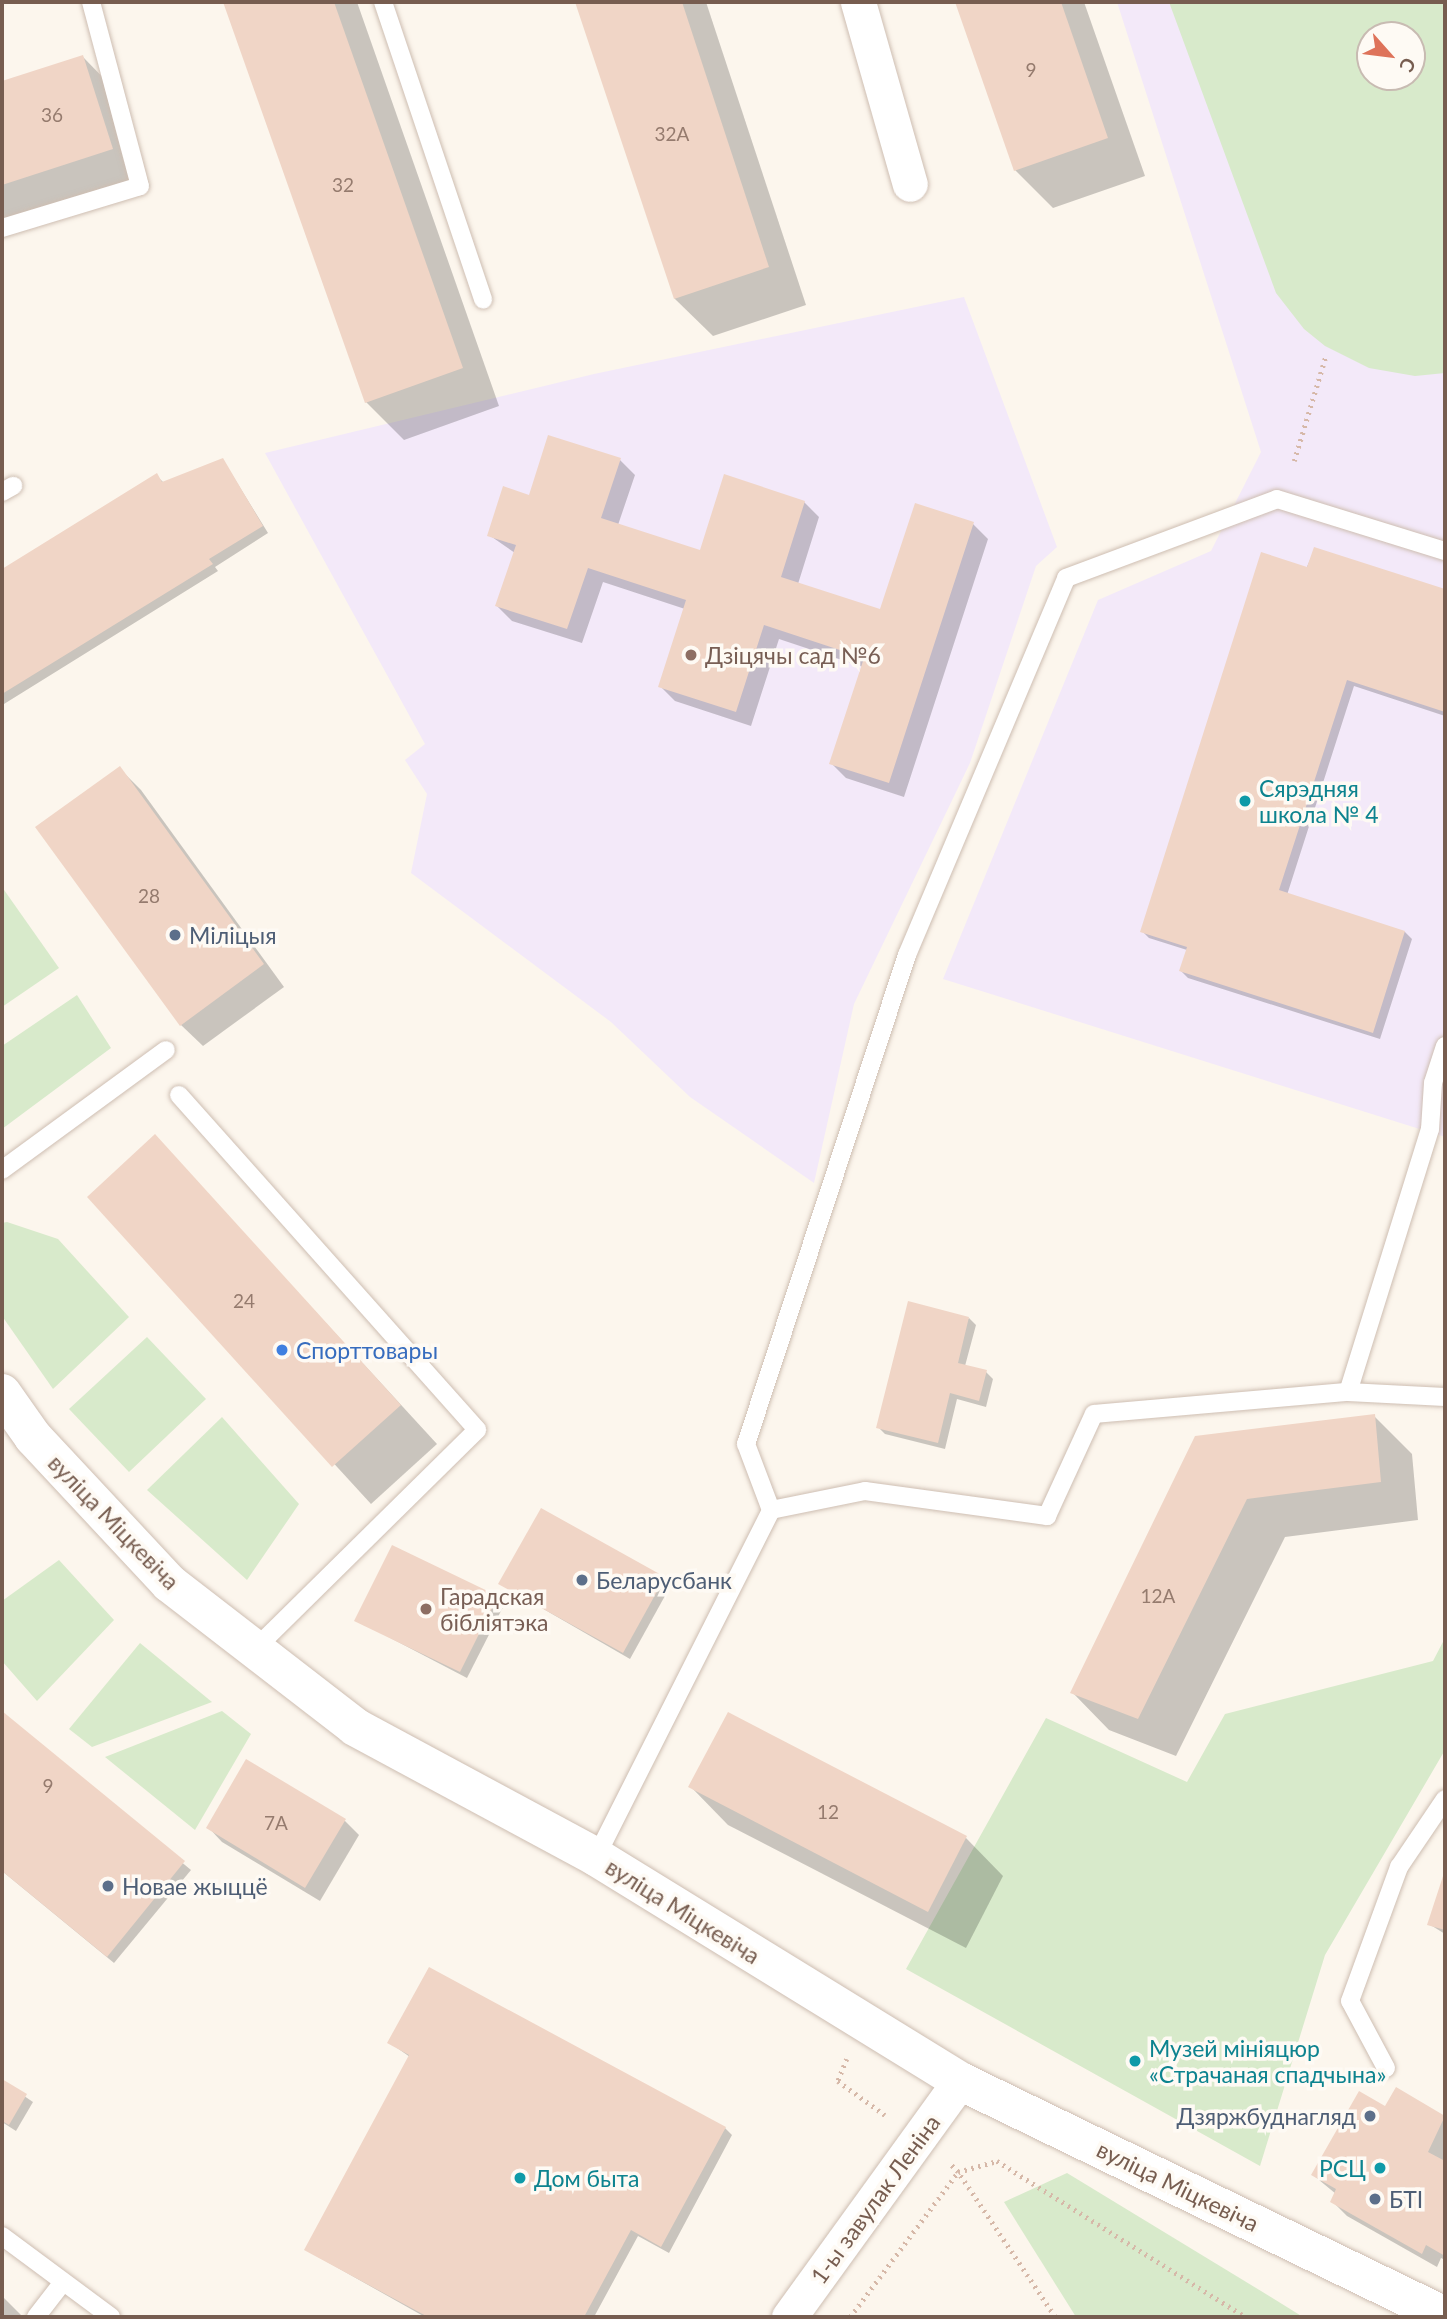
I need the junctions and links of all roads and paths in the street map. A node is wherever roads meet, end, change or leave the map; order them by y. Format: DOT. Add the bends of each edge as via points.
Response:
graph roads {
  1 [pos="91,2"];
  2 [pos="383,2"];
  3 [pos="858,2"];
  4 [pos="910,184"];
  5 [pos="2,228"];
  6 [pos="483,300"];
  7 [pos="1325,358"];
  8 [pos="1294,461"];
  9 [pos="1445,551"];
  10 [pos="1445,1046"];
  11 [pos="166,1050"];
  12 [pos="179,1095"];
  13 [pos="2,1171"];
  14 [pos="1348,1392"];
  15 [pos="2,1393"];
  16 [pos="1445,1397"];
  17 [pos="771,1510"];
  18 [pos="255,1650"];
  19 [pos="1445,1799"];
  20 [pos="596,1857"];
  21 [pos="862,2024"];
  22 [pos="1386,2068"];
  23 [pos="960,2081"];
  24 [pos="918,2139"];
  25 [pos="958,2172"];
  26 [pos="2,2236"];
  27 [pos="63,2282"];
  28 [pos="1445,2316"];
  29 [pos="36,2317"];
  30 [pos="111,2317"];
  31 [pos="789,2317"];
  32 [pos="850,2317"];
  33 [pos="1055,2317"];
  34 [pos="1246,2317"];
  1 -- 5 [label="lane" via="140,186"];
  2 -- 6 [label="lane"];
  3 -- 4 [label="street"];
  7 -- 8 [label="path"];
  9 -- 17 [label="lane" via="1277,499 1066,578 907,955 746,1444"];
  10 -- 14 [label="lane" via="1433,1083 1430,1129"];
  11 -- 13 [label="lane"];
  12 -- 18 [label="lane" via="477,1430"];
  14 -- 16 [label="lane"];
  14 -- 17 [label="lane" via="1094,1415 1047,1516 865,1491"];
  15 -- 18 [label="street, вуліца Міцкевіча" via="33,1437 169,1583"];
  17 -- 20 [label="lane"];
  18 -- 20 [label="street, вуліца Міцкевіча" via="355,1727"];
  19 -- 22 [label="lane" via="1399,1867 1350,2001"];
  20 -- 21 [label="street, вуліца Міцкевіча"];
  21 -- 23 [label="street, вуліца Міцкевіча"];
  21 -- 24 [label="path" via="838,2081"];
  23 -- 24 [label="street, 1-ы завулак Леніна"];
  23 -- 28 [label="street, вуліца Міцкевіча"];
  24 -- 25 [label="path"];
  24 -- 31 [label="street, 1-ы завулак Леніна"];
  25 -- 32 [label="path"];
  25 -- 33 [label="path"];
  25 -- 34 [label="path" via="997,2161"];
  26 -- 27 [label="lane"];
  27 -- 29 [label="lane"];
  27 -- 30 [label="lane"];
}
